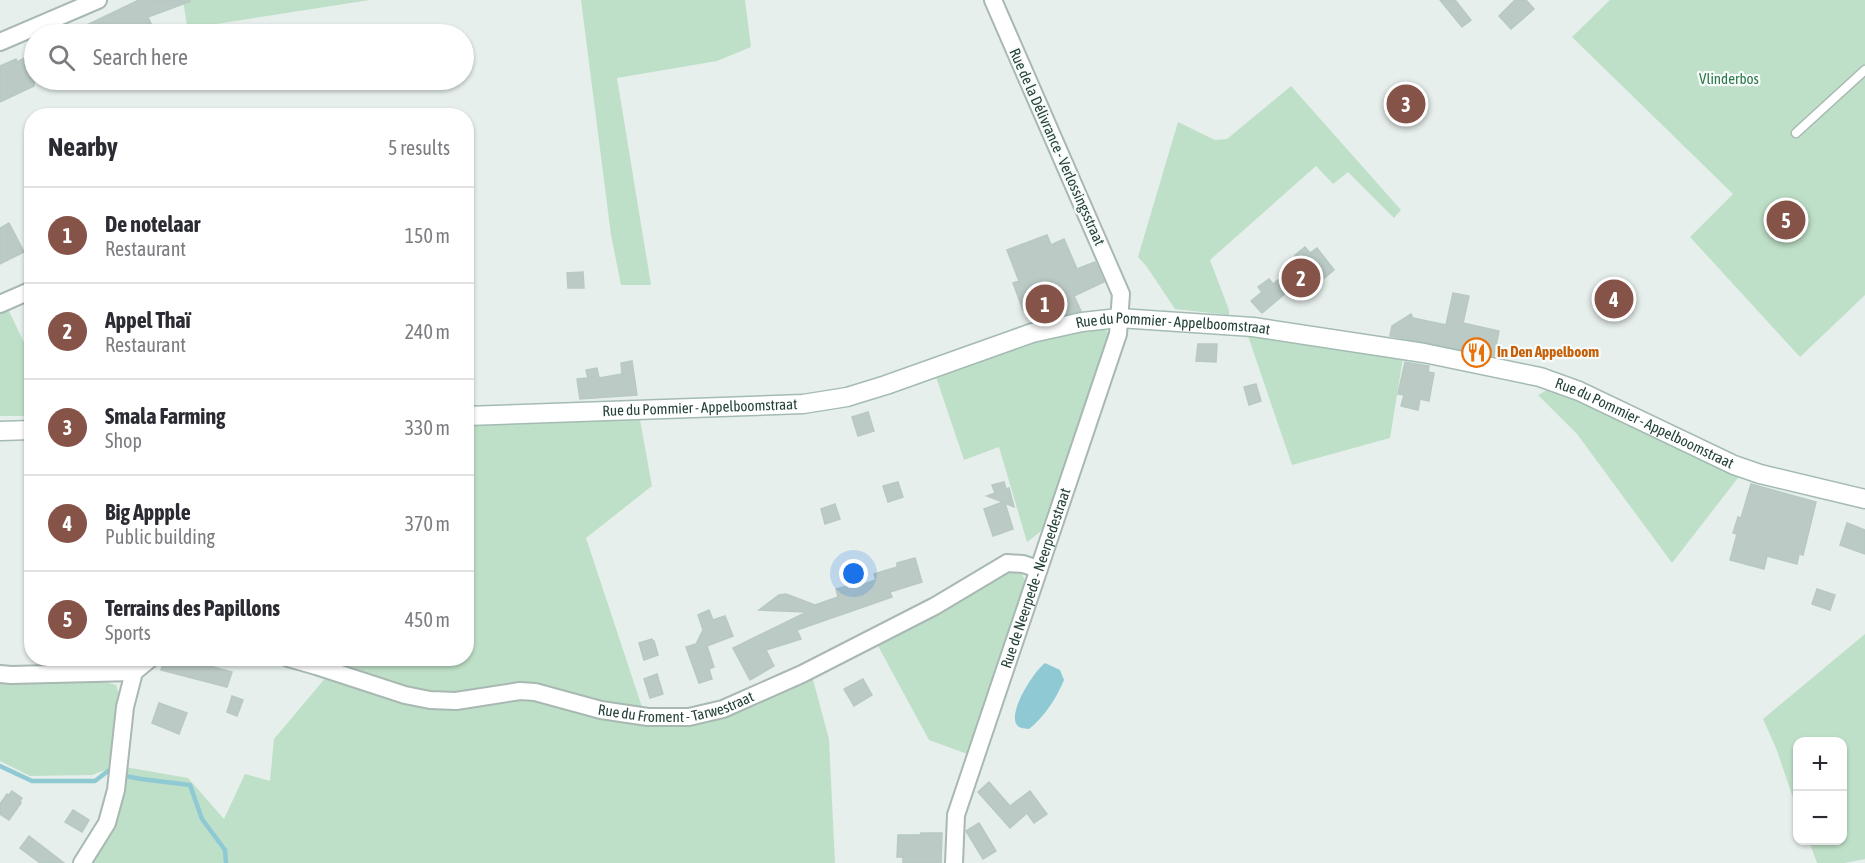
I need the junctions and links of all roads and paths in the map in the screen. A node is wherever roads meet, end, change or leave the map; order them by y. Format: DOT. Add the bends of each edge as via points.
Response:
graph roads {
  1 [pos="99,0"];
  2 [pos="993,0"];
  3 [pos="42,24"];
  4 [pos="24,32"];
  5 [pos="0,42"];
  6 [pos="1865,70"];
  7 [pos="1796,133"];
  8 [pos="24,293"];
  9 [pos="1120,294"];
  10 [pos="0,303"];
  11 [pos="1119,318"];
  12 [pos="474,416"];
  13 [pos="24,430"];
  14 [pos="0,431"];
  15 [pos="1865,499"];
  16 [pos="1038,569"];
  17 [pos="142,666"];
  18 [pos="316,666"];
  19 [pos="135,672"];
  20 [pos="0,674"];
  21 [pos="82,863"];
  22 [pos="954,863"];
  1 -- 3 [label="street"];
  2 -- 9 [label="street, Rue de la Délivrance - Verlossingsstraat"];
  4 -- 5 [label="street"];
  6 -- 7 [label="lane"];
  8 -- 10 [label="street"];
  9 -- 11 [label="street, Rue de Neerpede - Neerpedestraat"];
  11 -- 12 [label="street, Rue du Pommier - Appelboomstraat" via="1032,333 886,385 847,397 802,404"];
  11 -- 15 [label="street, Rue du Pommier - Appelboomstraat" via="1253,327 1424,353 1540,377 1579,391 1734,465"];
  11 -- 16 [label="street, Rue de Neerpede - Neerpedestraat" via="1118,334"];
  13 -- 14 [label="street"];
  16 -- 18 [label="street, Rue du Froment - Tarwestraat" via="1007,563 935,606 802,674 723,709 689,717 648,717 601,710 520,691 456,701 430,700"];
  16 -- 22 [label="street, Rue de Neerpede - Neerpedestraat" via="956,815"];
  17 -- 19 [label="street"];
  19 -- 20 [label="street"];
  19 -- 21 [label="street" via="125,707 116,790 107,823"];
}
